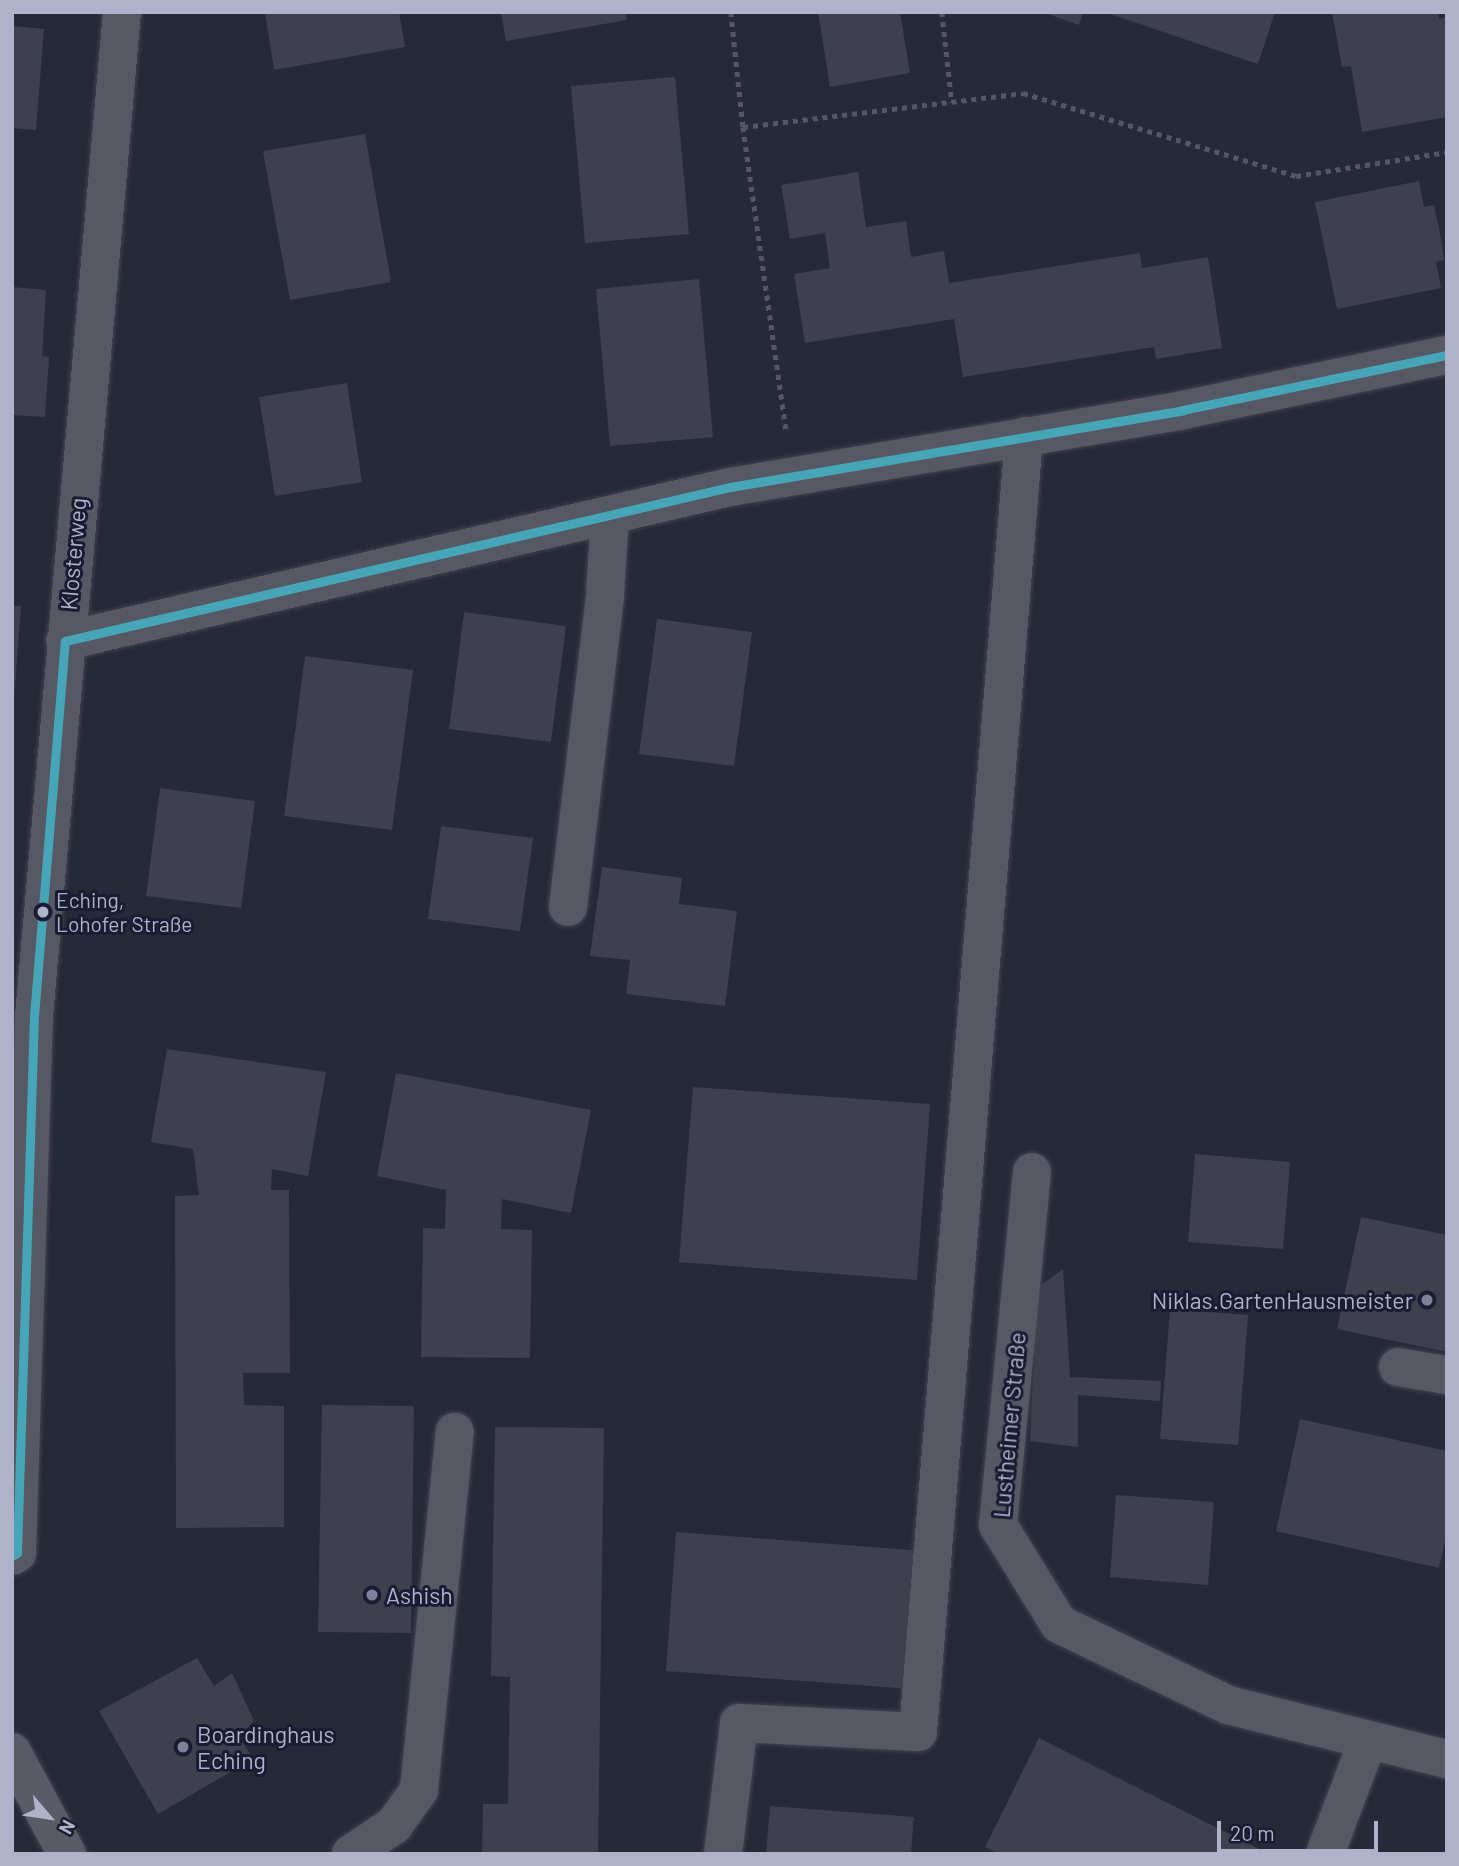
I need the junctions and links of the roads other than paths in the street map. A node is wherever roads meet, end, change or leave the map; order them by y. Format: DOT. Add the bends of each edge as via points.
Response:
graph roads {
  1 [pos="122,12"];
  2 [pos="1447,355"];
  3 [pos="1024,436"];
  4 [pos="610,515"];
  5 [pos="65,641"];
  6 [pos="568,907"];
  7 [pos="1032,1172"];
  8 [pos="1398,1367"];
  9 [pos="1447,1375"];
  10 [pos="454,1432"];
  11 [pos="12,1556"];
  12 [pos="1368,1740"];
  13 [pos="12,1752"];
  14 [pos="1447,1759"];
  15 [pos="67,1854"];
  16 [pos="351,1854"];
  17 [pos="723,1854"];
  18 [pos="1325,1854"];
  1 -- 5 [label="street, Klosterweg"];
  2 -- 3 [label="street" via="1183,410"];
  3 -- 4 [label="street"];
  3 -- 17 [label="street" via="918,1732 738,1723"];
  4 -- 5 [label="street"];
  4 -- 6 [label="street" via="605,595"];
  5 -- 11 [label="street, Klosterweg" via="34,1016 17,1553"];
  7 -- 12 [label="street, Lustheimer Straße" via="998,1525 1059,1623 1228,1705"];
  8 -- 9 [label="street"];
  10 -- 16 [label="street" via="419,1790 394,1825"];
  12 -- 14 [label="street, Lustheimer Straße"];
  12 -- 18 [label="street"];
  13 -- 15 [label="main road"];
}
